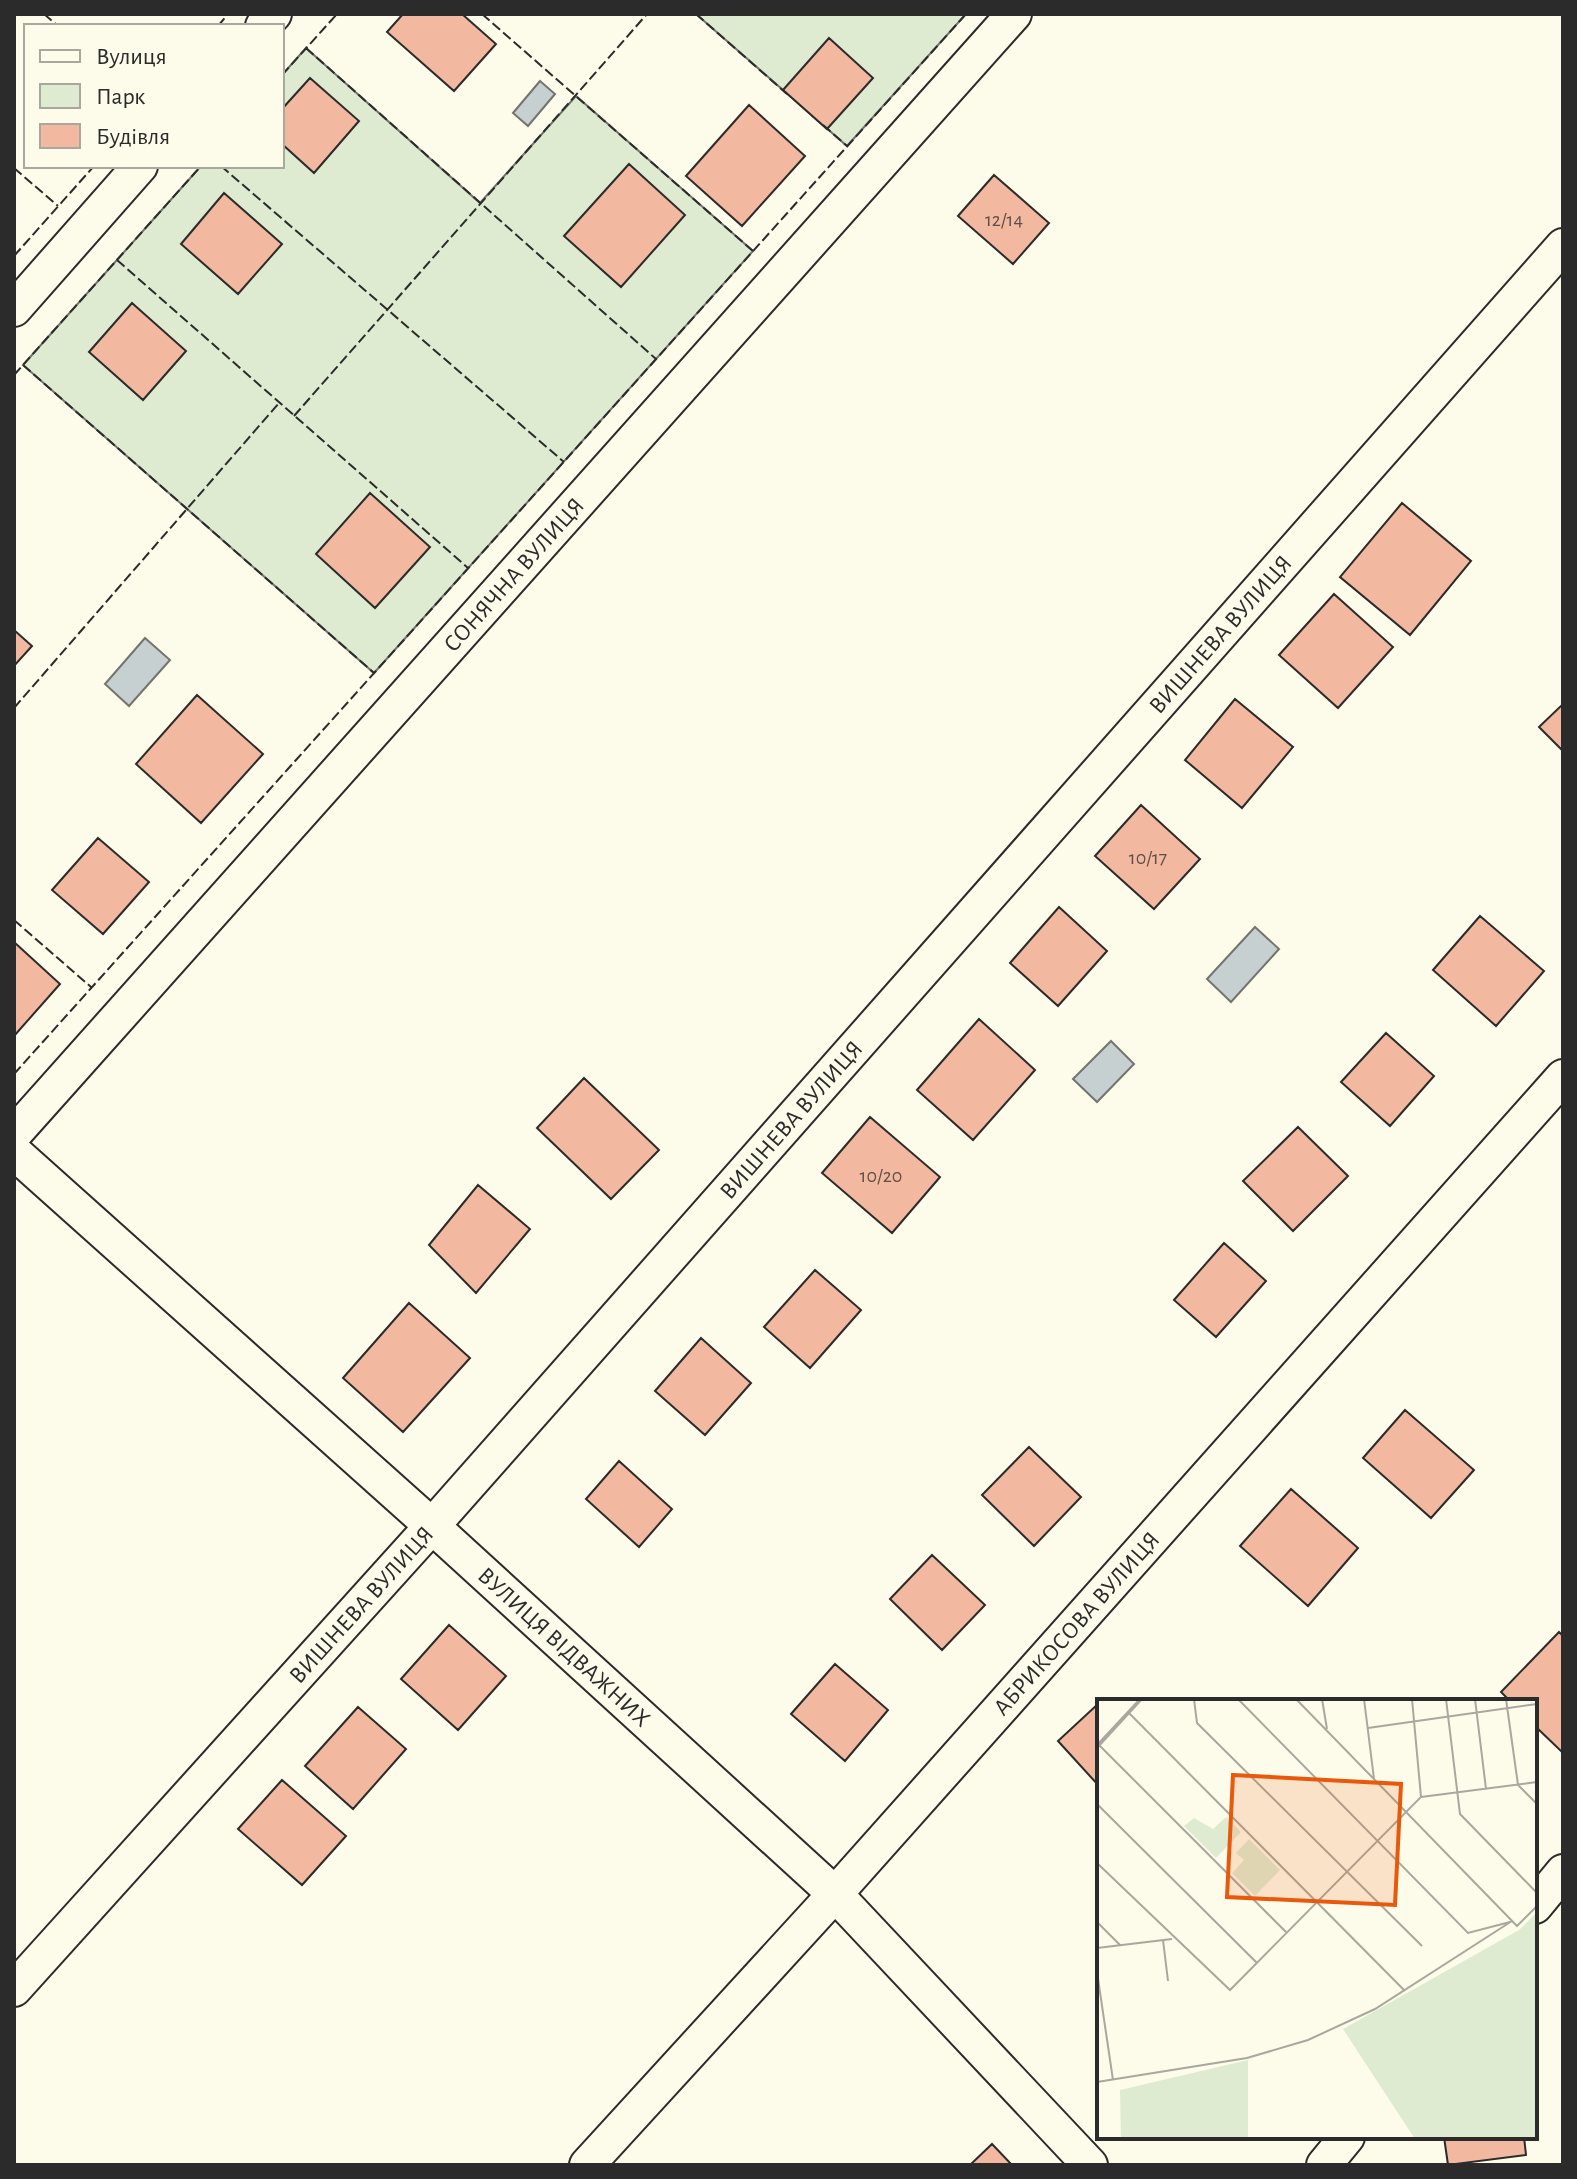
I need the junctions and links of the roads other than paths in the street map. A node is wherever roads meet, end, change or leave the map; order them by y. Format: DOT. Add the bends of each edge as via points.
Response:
graph roads {
  1 [pos="1014,14"];
  2 [pos="138,168"];
  3 [pos="1563,246"];
  4 [pos="14,309"];
  5 [pos="1563,1077"];
  6 [pos="14,1134"];
  7 [pos="14,1152"];
  8 [pos="432,1526"];
  9 [pos="1563,1872"];
  10 [pos="835,1894"];
  11 [pos="1537,1904"];
  12 [pos="14,1989"];
  13 [pos="1345,2139"];
  14 [pos="587,2165"];
  15 [pos="1090,2165"];
  16 [pos="1324,2165"];
  1 -- 6 [label="street, СОНЯЧНА ВУЛИЦЯ"];
  2 -- 4 [label="street"];
  3 -- 8 [label="street, ВИШНЕВА ВУЛИЦЯ"];
  5 -- 10 [label="street, АБРИКОСОВА ВУЛИЦЯ"];
  7 -- 8 [label="street, ВУЛИЦЯ ВІДВАЖНИХ"];
  8 -- 10 [label="street, ВУЛИЦЯ ВІДВАЖНИХ"];
  8 -- 12 [label="street, ВИШНЕВА ВУЛИЦЯ"];
  9 -- 11 [label="street"];
  10 -- 14 [label="street, АБРИКОСОВА ВУЛИЦЯ"];
  10 -- 15 [label="street, ВУЛИЦЯ ВІДВАЖНИХ"];
  13 -- 16 [label="street"];
}
